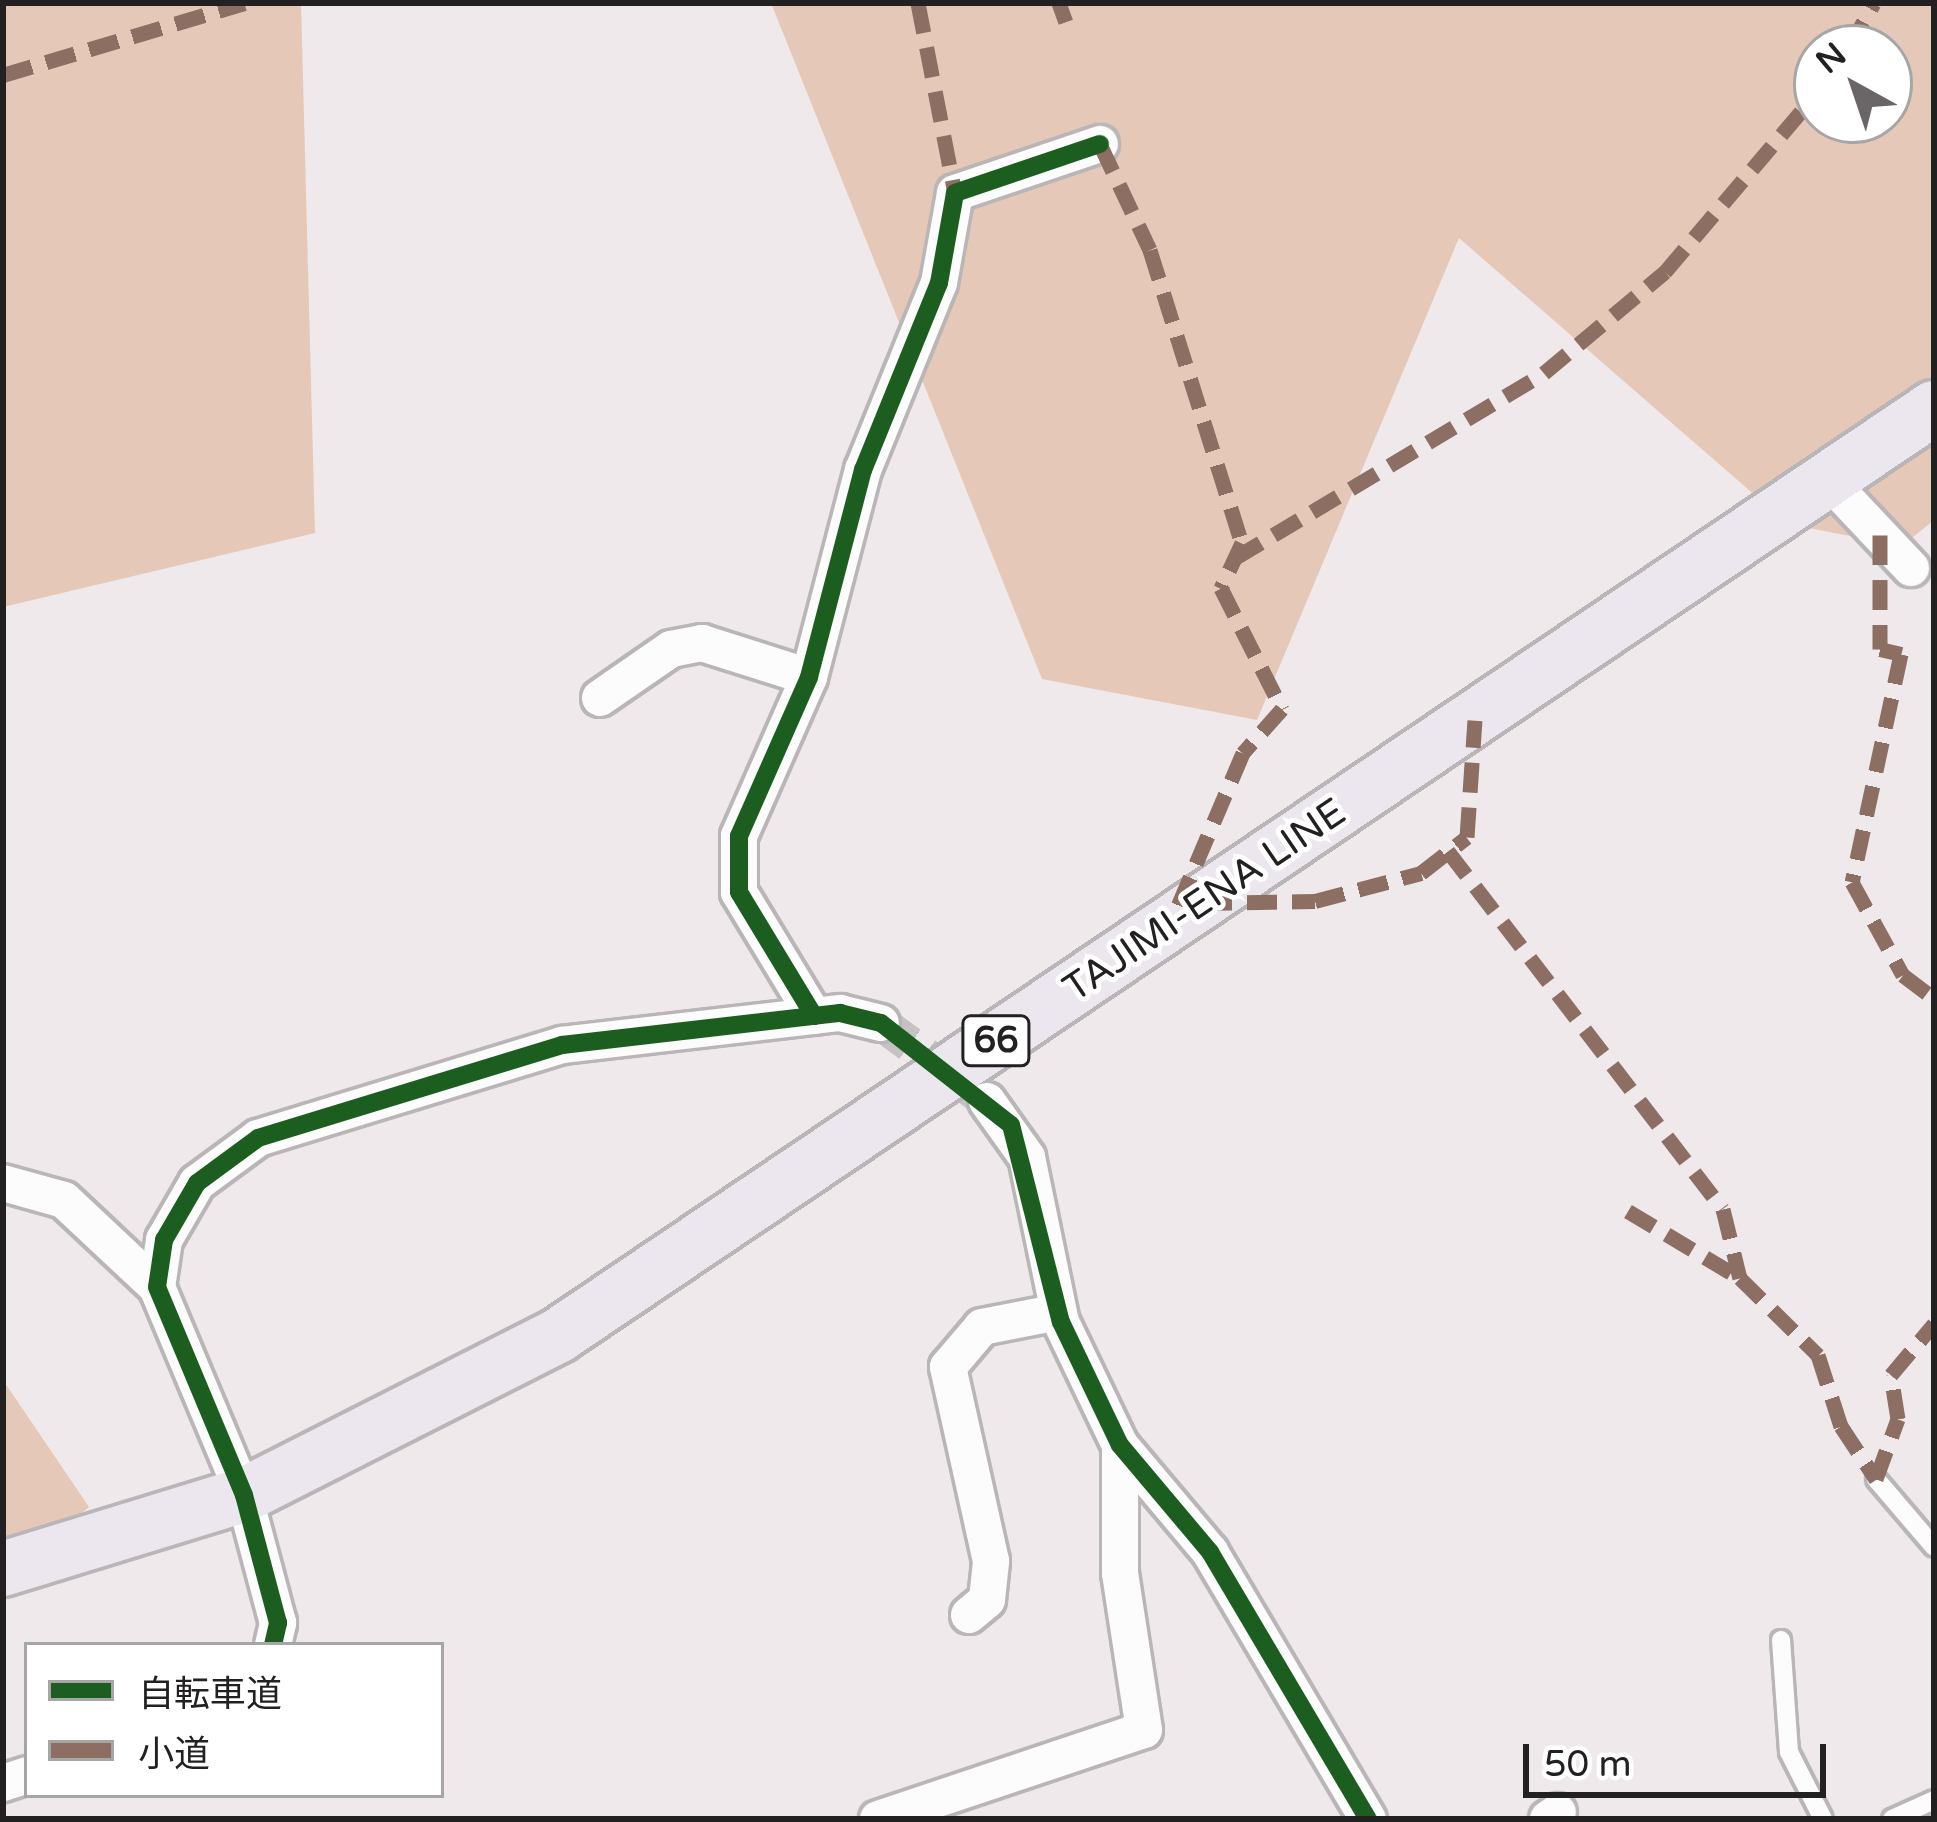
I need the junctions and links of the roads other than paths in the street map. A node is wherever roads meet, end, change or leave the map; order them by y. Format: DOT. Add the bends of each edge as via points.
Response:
graph roads {
  1 [pos="1100,145"];
  2 [pos="1934,408"];
  3 [pos="1828,480"];
  4 [pos="1911,568"];
  5 [pos="809,677"];
  6 [pos="600,698"];
  7 [pos="814,1016"];
  8 [pos="881,1023"];
  9 [pos="988,1101"];
  10 [pos="3,1183"];
  11 [pos="157,1287"];
  12 [pos="1059,1312"];
  13 [pos="1120,1445"];
  14 [pos="1876,1479"];
  15 [pos="244,1495"];
  16 [pos="1934,1547"];
  17 [pos="3,1569"];
  18 [pos="969,1615"];
  19 [pos="1781,1640"];
  20 [pos="274,1642"];
  21 [pos="1934,1800"];
  22 [pos="1366,1818"];
  23 [pos="878,1819"];
  24 [pos="1823,1819"];
  25 [pos="1892,1819"];
  1 -- 5 [label="street" via="955,193 939,283 863,470"];
  2 -- 3 [label="main road, TAJIMI-ENA LINE / 66"];
  3 -- 4 [label="street"];
  3 -- 15 [label="main road, TAJIMI-ENA LINE / 66" via="559,1335"];
  5 -- 6 [label="street" via="702,643 671,650"];
  5 -- 7 [label="street" via="739,836 734,873"];
  7 -- 8 [label="street"];
  7 -- 11 [label="street" via="562,1046 258,1138 225,1155 178,1207"];
  9 -- 12 [label="street" via="1027,1157"];
  10 -- 11 [label="street" via="64,1201"];
  11 -- 15 [label="street"];
  12 -- 13 [label="street"];
  12 -- 18 [label="street" via="982,1328 948,1366 991,1562 987,1600"];
  13 -- 22 [label="street" via="1210,1552"];
  13 -- 23 [label="street" via="1120,1573 1144,1730"];
  14 -- 16 [label="lane"];
  15 -- 17 [label="main road, TAJIMI-ENA LINE / 66"];
  15 -- 20 [label="street" via="278,1623"];
  19 -- 24 [label="lane" via="1789,1752"];
  21 -- 25 [label="lane"];
}
